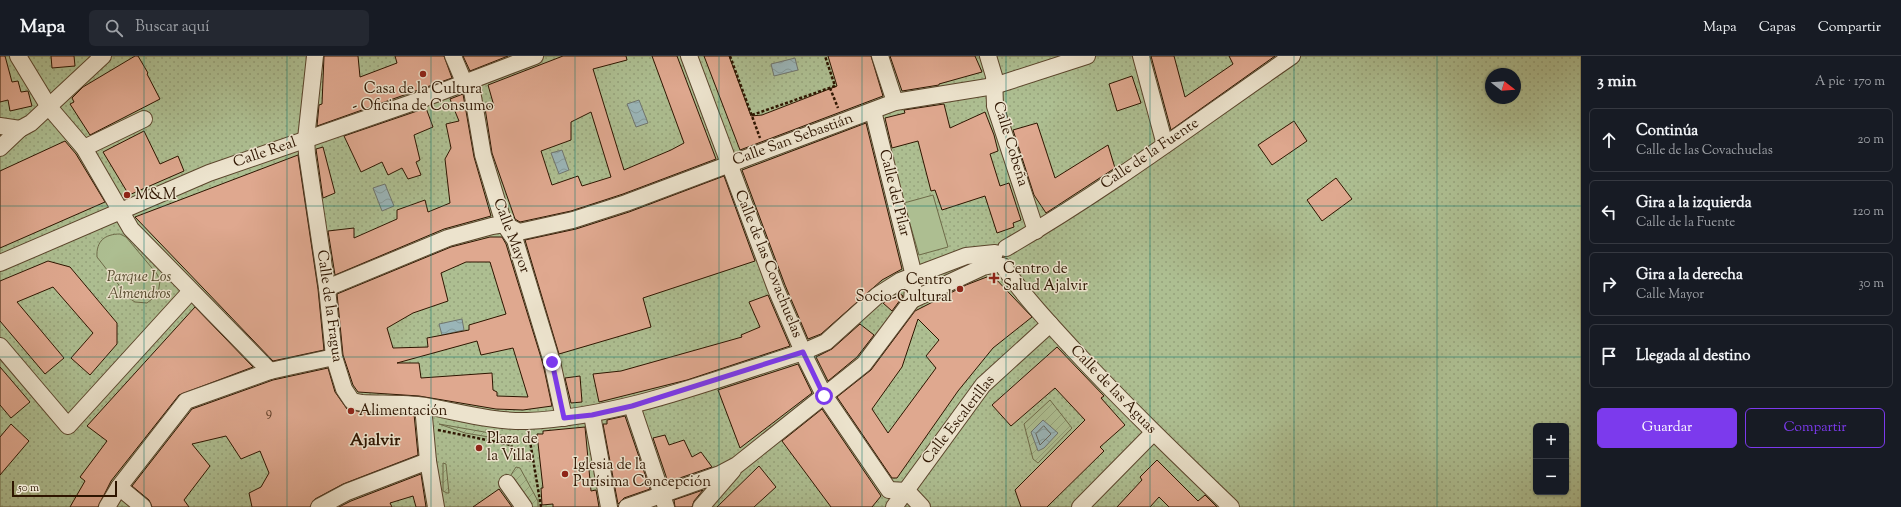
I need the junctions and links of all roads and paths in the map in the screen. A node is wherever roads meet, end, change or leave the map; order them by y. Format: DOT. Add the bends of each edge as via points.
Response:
graph roads {
  1 [pos="18,56"];
  2 [pos="103,56"];
  3 [pos="315,56"];
  4 [pos="453,56"];
  5 [pos="535,56"];
  6 [pos="689,56"];
  7 [pos="730,56"];
  8 [pos="826,56"];
  9 [pos="880,56"];
  10 [pos="988,56"];
  11 [pos="1141,56"];
  12 [pos="1292,56"];
  13 [pos="1079,57"];
  14 [pos="464,82"];
  15 [pos="994,86"];
  16 [pos="830,88"];
  17 [pos="895,102"];
  18 [pos="49,107"];
  19 [pos="839,111"];
  20 [pos="873,111"];
  21 [pos="752,115"];
  22 [pos="144,119"];
  23 [pos="0,126"];
  24 [pos="20,129"];
  25 [pos="306,139"];
  26 [pos="761,140"];
  27 [pos="1165,145"];
  28 [pos="0,148"];
  29 [pos="84,148"];
  30 [pos="728,163"];
  31 [pos="121,212"];
  32 [pos="504,224"];
  33 [pos="1036,231"];
  34 [pos="1000,258"];
  35 [pos="0,263"];
  36 [pos="914,276"];
  37 [pos="327,288"];
  38 [pos="191,291"];
  39 [pos="912,300"];
  40 [pos="1050,324"];
  41 [pos="0,346"];
  42 [pos="803,352"];
  43 [pos="334,357"];
  44 [pos="270,371"];
  45 [pos="824,396"];
  46 [pos="423,406"];
  47 [pos="632,406"];
  48 [pos="592,415"];
  49 [pos="564,418"];
  50 [pos="526,421"];
  51 [pos="425,428"];
  52 [pos="1153,433"];
  53 [pos="428,461"];
  54 [pos="533,461"];
  55 [pos="737,465"];
  56 [pos="507,483"];
  57 [pos="119,488"];
  58 [pos="907,491"];
  59 [pos="664,500"];
  60 [pos="107,507"];
  61 [pos="143,507"];
  62 [pos="319,507"];
  63 [pos="436,507"];
  64 [pos="524,507"];
  65 [pos="541,507"];
  66 [pos="609,507"];
  67 [pos="627,507"];
  68 [pos="701,507"];
  69 [pos="894,507"];
  70 [pos="922,507"];
  71 [pos="1080,507"];
  72 [pos="1231,507"];
  1 -- 18 [label="street"];
  2 -- 18 [label="street"];
  3 -- 25 [label="street, Calle de la Fragua"];
  4 -- 14 [label="street"];
  5 -- 14 [label="street, Calle Real"];
  6 -- 30 [label="street, Calle de las Covachuelas"];
  7 -- 21 [label="path"];
  8 -- 16 [label="path" via="835,86"];
  9 -- 17 [label="street"];
  10 -- 15 [label="street, Calle Cobeña"];
  11 -- 27 [label="street"];
  12 -- 27 [label="street, Calle de la Fuente"];
  13 -- 15 [label="street, Calle San Sebastián"];
  14 -- 25 [label="street, Calle Real"];
  14 -- 32 [label="street, Calle Mayor" via="471,85 483,155"];
  15 -- 17 [label="street, Calle San Sebastián"];
  15 -- 33 [label="street, Calle Cobeña" via="995,106"];
  16 -- 19 [label="path"];
  16 -- 21 [label="path"];
  17 -- 20 [label="street, Calle San Sebastián"];
  18 -- 24 [label="street"];
  18 -- 29 [label="street"];
  20 -- 30 [label="street, Calle San Sebastián"];
  20 -- 36 [label="street, Calle del Pilar"];
  21 -- 26 [label="path"];
  22 -- 29 [label="street"];
  23 -- 24 [label="street"];
  24 -- 28 [label="street"];
  25 -- 31 [label="street, Calle Real" via="209,172"];
  25 -- 37 [label="street, Calle de la Fragua"];
  27 -- 33 [label="street, Calle de la Fuente"];
  29 -- 31 [label="street"];
  30 -- 32 [label="street, Calle San Sebastián" via="626,203 573,220 519,232"];
  30 -- 42 [label="street, Calle de las Covachuelas"];
  31 -- 35 [label="street, Calle Real"];
  31 -- 38 [label="street" via="131,229"];
  32 -- 37 [label="street" via="448,238"];
  32 -- 49 [label="street, Calle Mayor" via="515,240 522,262 552,362"];
  33 -- 34 [label="street, Calle de la Fuente"];
  34 -- 36 [label="street, Calle de la Fuente" via="966,256"];
  34 -- 39 [label="street, Calle de la Fuente"];
  34 -- 40 [label="street, Calle de las Aguas" via="1012,278"];
  36 -- 39 [label="street, Calle del Pilar"];
  36 -- 42 [label="street, Calle de la Fuente" via="900,281 878,295 826,342"];
  37 -- 43 [label="street, Calle de la Fragua"];
  38 -- 41 [label="street" via="68,426"];
  38 -- 44 [label="street"];
  39 -- 45 [label="street" via="864,364"];
  40 -- 52 [label="street, Calle de las Aguas"];
  40 -- 58 [label="street, Calle Escalerillas" via="983,385 929,456"];
  42 -- 45 [label="street, Calle de las Covachuelas"];
  42 -- 47 [label="street, Calle de la Fuente"];
  43 -- 44 [label="street"];
  43 -- 46 [label="street, Calle de la Fragua" via="344,389 352,400 362,403"];
  44 -- 57 [label="street" via="186,401"];
  45 -- 55 [label="street"];
  45 -- 58 [label="street, Calle de las Covachuelas" via="889,490"];
  46 -- 50 [label="street" via="496,419"];
  46 -- 51 [label="street"];
  47 -- 48 [label="street, Calle de la Fuente"];
  47 -- 59 [label="street"];
  48 -- 49 [label="street, Calle de la Fuente"];
  48 -- 66 [label="street"];
  49 -- 50 [label="street"];
  50 -- 54 [label="path"];
  51 -- 53 [label="street"];
  51 -- 54 [label="path" via="512,445 517,458"];
  52 -- 71 [label="street"];
  52 -- 72 [label="street, Calle de las Aguas"];
  53 -- 62 [label="street" via="347,492"];
  53 -- 63 [label="street"];
  54 -- 65 [label="path"];
  55 -- 59 [label="street"];
  55 -- 68 [label="street"];
  56 -- 64 [label="street"];
  57 -- 60 [label="street"];
  57 -- 61 [label="street"];
  58 -- 69 [label="street, Calle Escalerillas"];
  58 -- 70 [label="street"];
  59 -- 67 [label="street"];
}
